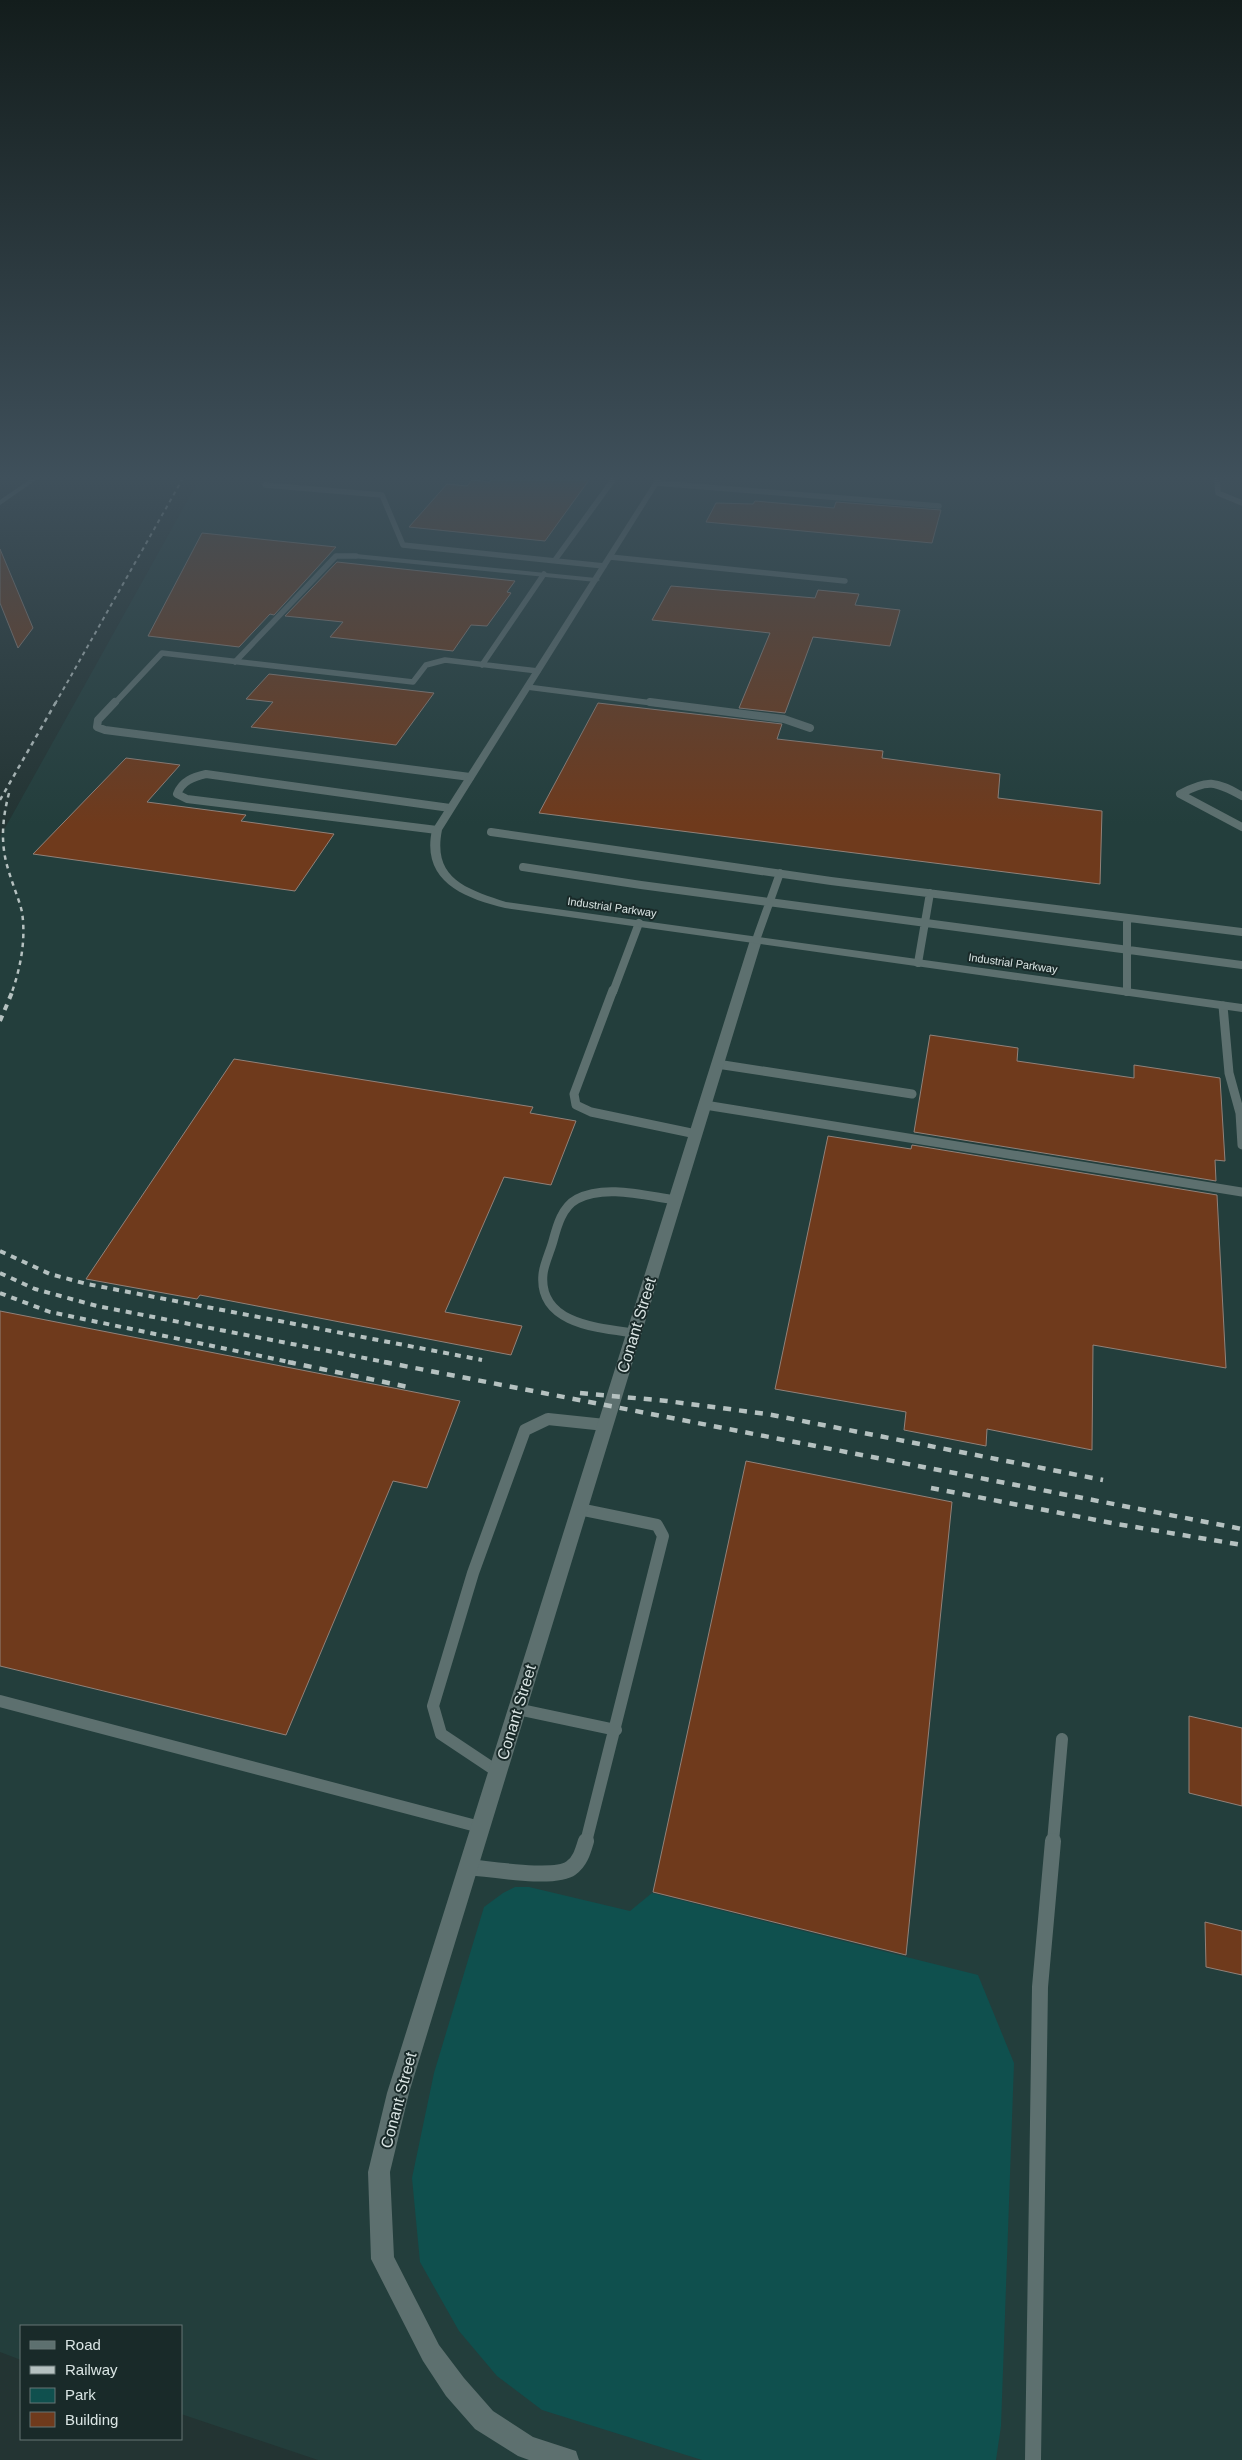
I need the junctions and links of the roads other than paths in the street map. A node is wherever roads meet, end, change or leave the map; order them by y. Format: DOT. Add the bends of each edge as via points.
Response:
graph roads {
  1 [pos="299,595"];
  2 [pos="530,595"];
  3 [pos="587,595"];
  4 [pos="235,662"];
  5 [pos="482,665"];
  6 [pos="538,671"];
  7 [pos="527,687"];
  8 [pos="810,728"];
  9 [pos="470,777"];
  10 [pos="1242,796"];
  11 [pos="450,808"];
  12 [pos="1242,827"];
  13 [pos="437,830"];
  14 [pos="492,832"];
  15 [pos="523,867"];
  16 [pos="780,873"];
  17 [pos="930,894"];
  18 [pos="770,902"];
  19 [pos="1127,919"];
  20 [pos="925,922"];
  21 [pos="639,923"];
  22 [pos="1242,932"];
  23 [pos="756,940"];
  24 [pos="1127,949"];
  25 [pos="918,963"];
  26 [pos="1242,965"];
  27 [pos="1127,992"];
  28 [pos="1223,1006"];
  29 [pos="1242,1008"];
  30 [pos="717,1064"];
  31 [pos="912,1094"];
  32 [pos="705,1105"];
  33 [pos="696,1134"];
  34 [pos="1242,1145"];
  35 [pos="1242,1192"];
  36 [pos="675,1200"];
  37 [pos="634,1333"];
  38 [pos="605,1425"];
  39 [pos="579,1509"];
  40 [pos="0,1701"];
  41 [pos="517,1709"];
  42 [pos="616,1730"];
  43 [pos="1062,1739"];
  44 [pos="498,1772"];
  45 [pos="480,1827"];
  46 [pos="468,1867"];
  47 [pos="526,2447"];
  48 [pos="566,2460"];
  49 [pos="1033,2460"];
  1 -- 4 [label="lane"];
  2 -- 5 [label="lane"];
  3 -- 6 [label="street, Industrial Parkway"];
  4 -- 5 [label="lane" via="413,682 426,665 445,660"];
  4 -- 9 [label="lane" via="162,654 98,720 97,727"];
  5 -- 6 [label="lane"];
  6 -- 7 [label="street, Industrial Parkway"];
  7 -- 8 [label="lane" via="784,719"];
  7 -- 9 [label="street, Industrial Parkway"];
  9 -- 11 [label="street, Industrial Parkway"];
  10 -- 12 [label="lane" via="1215,782 1202,782 1180,794"];
  11 -- 13 [label="street, Industrial Parkway"];
  11 -- 13 [label="lane" via="206,774 190,778 177,794 187,799"];
  13 -- 21 [label="street, Industrial Parkway" via="432,843 436,863 447,878 471,894 505,905"];
  14 -- 16 [label="lane"];
  15 -- 18 [label="lane"];
  16 -- 17 [label="lane"];
  16 -- 18 [label="lane"];
  17 -- 19 [label="lane"];
  17 -- 20 [label="lane"];
  18 -- 20 [label="lane"];
  18 -- 23 [label="lane"];
  19 -- 22 [label="lane"];
  19 -- 24 [label="lane"];
  20 -- 24 [label="lane"];
  20 -- 25 [label="lane"];
  21 -- 23 [label="street, Industrial Parkway"];
  21 -- 33 [label="lane" via="574,1094 576,1105 590,1112"];
  23 -- 25 [label="street, Industrial Parkway"];
  23 -- 30 [label="street, Conant Street"];
  24 -- 26 [label="lane"];
  24 -- 27 [label="lane"];
  25 -- 27 [label="street, Industrial Parkway"];
  27 -- 28 [label="street, Industrial Parkway"];
  28 -- 29 [label="street, Industrial Parkway"];
  28 -- 34 [label="lane" via="1229,1073 1240,1113"];
  30 -- 31 [label="lane"];
  30 -- 32 [label="street, Conant Street"];
  32 -- 33 [label="street, Conant Street"];
  32 -- 35 [label="lane"];
  33 -- 36 [label="street, Conant Street"];
  36 -- 37 [label="street, Conant Street"];
  36 -- 37 [label="lane" via="610,1193 579,1197 566,1208 543,1273 545,1295 559,1315 583,1324"];
  37 -- 38 [label="street, Conant Street"];
  38 -- 39 [label="street, Conant Street"];
  38 -- 44 [label="lane" via="548,1419 525,1430 473,1573 433,1706 441,1734"];
  39 -- 41 [label="street, Conant Street"];
  39 -- 42 [label="lane" via="646,1522 657,1526 663,1536"];
  40 -- 45 [label="lane"];
  41 -- 42 [label="lane"];
  41 -- 44 [label="street, Conant Street"];
  42 -- 46 [label="lane" via="586,1842 571,1869 554,1874"];
  43 -- 49 [label="lane" via="1040,1987"];
  44 -- 45 [label="street, Conant Street"];
  45 -- 46 [label="street, Conant Street"];
  46 -- 47 [label="street, Conant Street" via="398,2093 379,2172 383,2259 431,2354 455,2387 484,2420"];
  47 -- 48 [label="street"];
}
